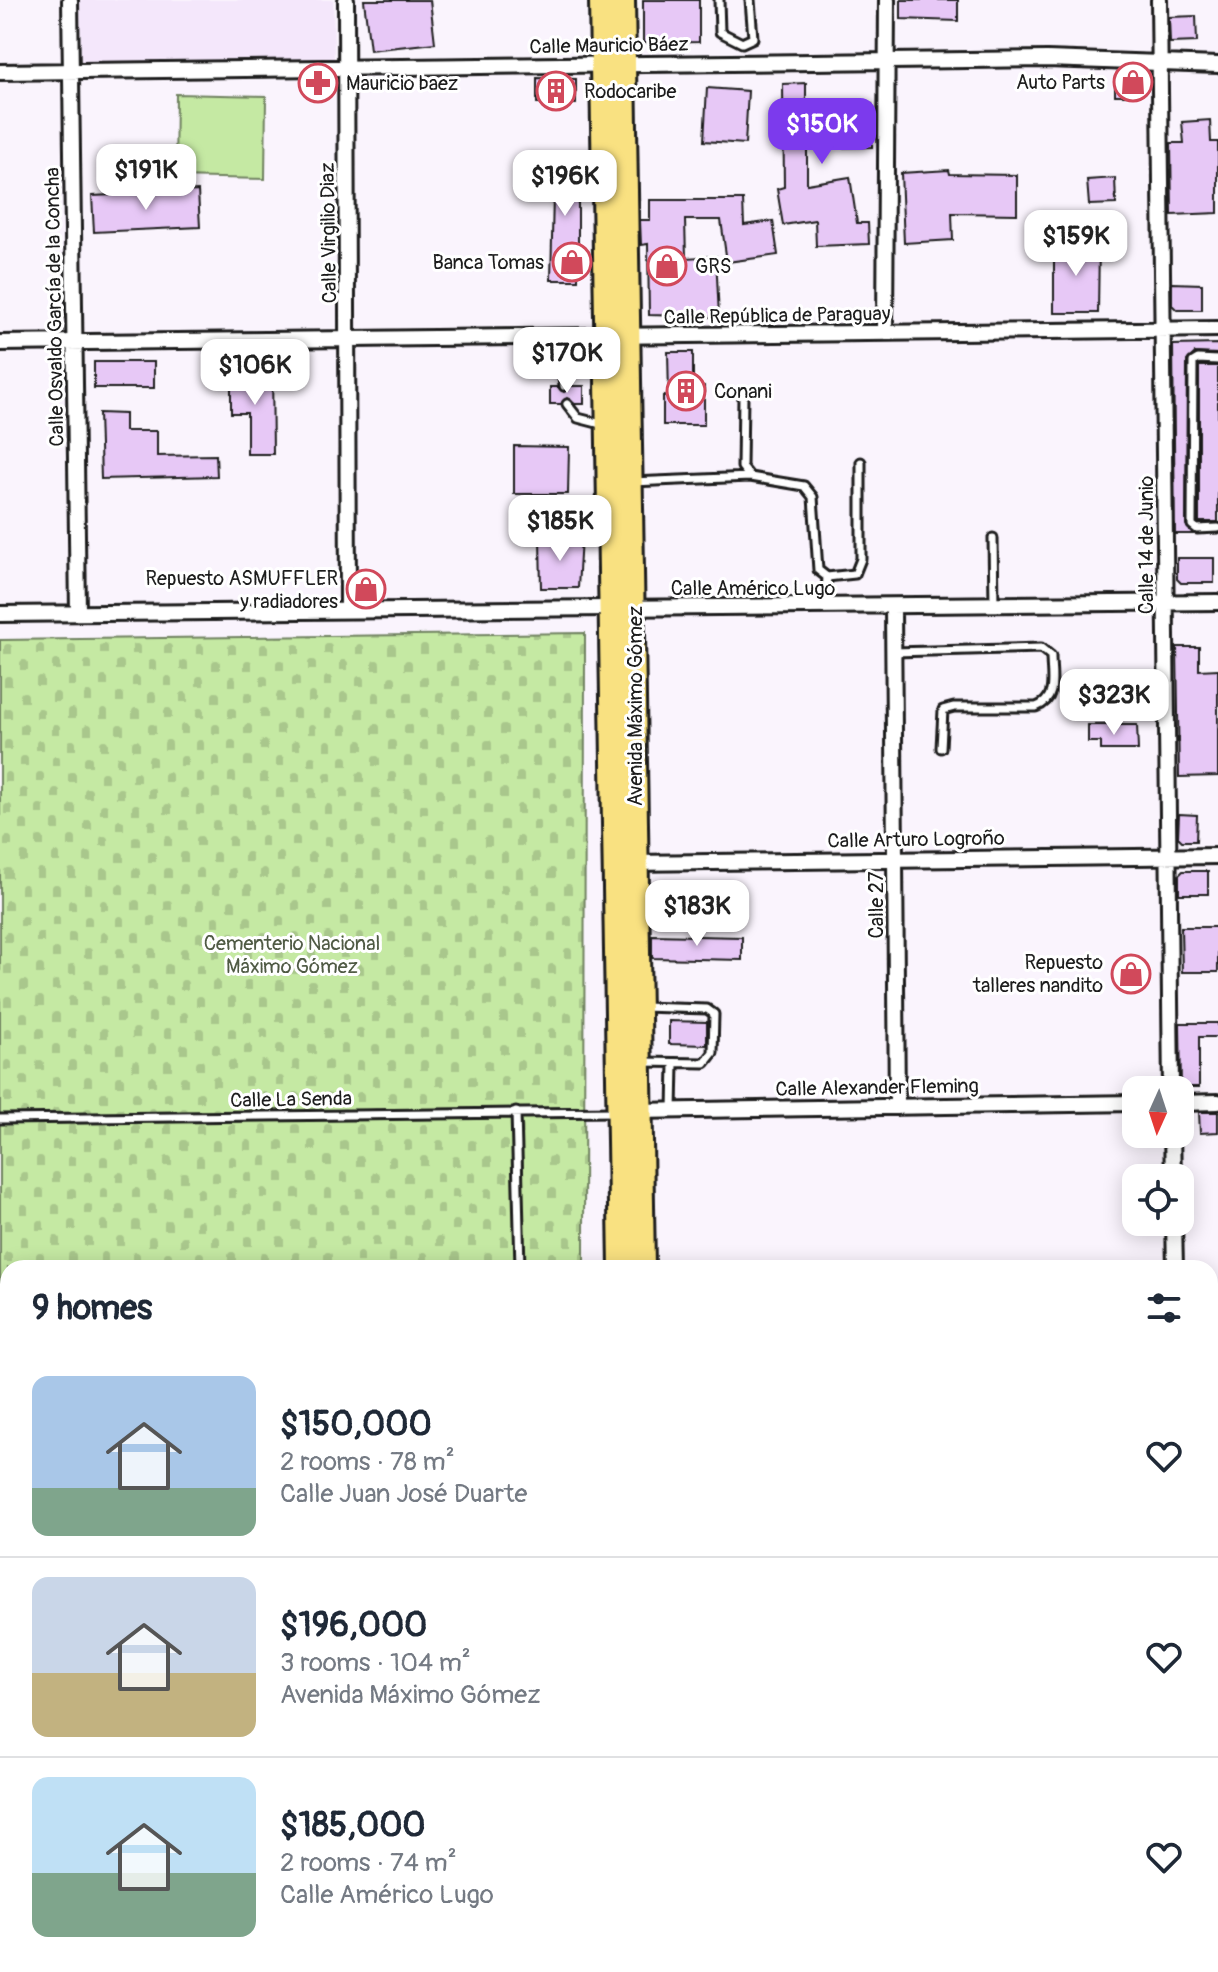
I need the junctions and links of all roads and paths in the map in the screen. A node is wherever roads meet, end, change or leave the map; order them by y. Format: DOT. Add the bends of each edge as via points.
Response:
graph roads {
  1 [pos="70,0"];
  2 [pos="346,0"];
  3 [pos="601,0"];
  4 [pos="623,0"];
  5 [pos="719,0"];
  6 [pos="750,0"];
  7 [pos="887,0"];
  8 [pos="1159,0"];
  9 [pos="742,43"];
  10 [pos="887,62"];
  11 [pos="744,64"];
  12 [pos="613,65"];
  13 [pos="1160,65"];
  14 [pos="1218,65"];
  15 [pos="347,69"];
  16 [pos="71,71"];
  17 [pos="0,72"];
  18 [pos="1218,329"];
  19 [pos="1164,330"];
  20 [pos="885,332"];
  21 [pos="619,337"];
  22 [pos="558,338"];
  23 [pos="350,339"];
  24 [pos="74,342"];
  25 [pos="0,343"];
  26 [pos="1218,360"];
  27 [pos="564,386"];
  28 [pos="743,397"];
  29 [pos="567,404"];
  30 [pos="609,426"];
  31 [pos="861,462"];
  32 [pos="750,477"];
  33 [pos="632,482"];
  34 [pos="1218,528"];
  35 [pos="993,538"];
  36 [pos="827,577"];
  37 [pos="1218,602"];
  38 [pos="1166,603"];
  39 [pos="994,606"];
  40 [pos="825,608"];
  41 [pos="893,608"];
  42 [pos="624,609"];
  43 [pos="348,610"];
  44 [pos="78,613"];
  45 [pos="0,614"];
  46 [pos="893,652"];
  47 [pos="941,748"];
  48 [pos="1218,856"];
  49 [pos="1167,857"];
  50 [pos="896,859"];
  51 [pos="625,863"];
  52 [pos="639,1007"];
  53 [pos="639,1062"];
  54 [pos="674,1064"];
  55 [pos="1171,1076"];
  56 [pos="1218,1102"];
  57 [pos="1122,1103"];
  58 [pos="1194,1103"];
  59 [pos="897,1107"];
  60 [pos="673,1110"];
  61 [pos="629,1111"];
  62 [pos="516,1112"];
  63 [pos="0,1119"];
  64 [pos="1174,1236"];
  65 [pos="520,1260"];
  66 [pos="621,1260"];
  67 [pos="642,1260"];
  68 [pos="1175,1260"];
  1 -- 16 [label="street, Calle Osvaldo García de la Concha"];
  2 -- 15 [label="street, Calle Virgilio Diaz"];
  3 -- 12 [label="main road, Avenida Máximo Gómez"];
  4 -- 12 [label="main road, Avenida Máximo Gómez"];
  5 -- 9 [label="lane" via="720,32"];
  6 -- 9 [label="lane" via="753,38"];
  7 -- 10 [label="street"];
  8 -- 13 [label="street, Calle 14 de Junio"];
  9 -- 11 [label="lane"];
  10 -- 11 [label="street, Calle Mauricio Báez"];
  10 -- 13 [label="street, Calle Mauricio Báez" via="1047,59"];
  10 -- 20 [label="street"];
  11 -- 12 [label="street, Calle Mauricio Báez"];
  12 -- 15 [label="street, Calle Mauricio Báez"];
  12 -- 21 [label="main road, Avenida Máximo Gómez"];
  13 -- 14 [label="street, Calle Mauricio Báez"];
  13 -- 19 [label="street, Calle 14 de Junio"];
  15 -- 16 [label="street, Calle Mauricio Báez"];
  15 -- 23 [label="street, Calle Virgilio Diaz"];
  16 -- 17 [label="street, Calle Mauricio Báez"];
  16 -- 24 [label="street, Calle Osvaldo García de la Concha"];
  18 -- 19 [label="street, Calle República de Paraguay"];
  19 -- 20 [label="street, Calle República de Paraguay"];
  19 -- 38 [label="street, Calle 14 de Junio"];
  20 -- 21 [label="street, Calle República de Paraguay"];
  21 -- 22 [label="street, Calle República de Paraguay"];
  21 -- 30 [label="main road, Avenida Máximo Gómez"];
  21 -- 33 [label="main road, Avenida Máximo Gómez"];
  22 -- 23 [label="street, Calle República de Paraguay"];
  22 -- 27 [label="lane"];
  23 -- 24 [label="street, Calle República de Paraguay"];
  23 -- 43 [label="street, Calle Virgilio Diaz"];
  24 -- 25 [label="street, Calle República de Paraguay"];
  24 -- 44 [label="street, Calle Osvaldo García de la Concha"];
  26 -- 34 [label="lane" via="1193,362 1192,510 1197,529"];
  28 -- 32 [label="lane" via="739,453"];
  29 -- 30 [label="lane" via="578,418"];
  30 -- 42 [label="main road, Avenida Máximo Gómez"];
  31 -- 36 [label="lane" via="861,559 855,574"];
  32 -- 33 [label="lane"];
  32 -- 36 [label="lane" via="804,486 813,497 818,570"];
  33 -- 42 [label="main road, Avenida Máximo Gómez"];
  35 -- 39 [label="lane"];
  36 -- 40 [label="lane"];
  37 -- 38 [label="street, Calle Américo Lugo"];
  38 -- 39 [label="street, Calle Américo Lugo"];
  38 -- 49 [label="street, Calle 14 de Junio"];
  39 -- 41 [label="street, Calle Américo Lugo"];
  40 -- 41 [label="street, Calle Américo Lugo"];
  40 -- 42 [label="street, Calle Américo Lugo"];
  41 -- 46 [label="street, Calle 27"];
  42 -- 43 [label="street, Calle Américo Lugo"];
  42 -- 51 [label="main road, Avenida Máximo Gómez"];
  43 -- 44 [label="street, Calle Américo Lugo"];
  44 -- 45 [label="street, Calle Américo Lugo"];
  46 -- 47 [label="lane" via="1041,648 1051,656 1052,696 1046,703 943,710"];
  46 -- 50 [label="street, Calle 27"];
  48 -- 49 [label="street, Calle Arturo Logroño"];
  49 -- 50 [label="street, Calle Arturo Logroño"];
  49 -- 55 [label="street, Calle 14 de Junio"];
  50 -- 51 [label="street, Calle Arturo Logroño"];
  50 -- 59 [label="street, Calle 27"];
  51 -- 52 [label="main road, Avenida Máximo Gómez"];
  51 -- 61 [label="main road, Avenida Máximo Gómez"];
  52 -- 53 [label="main road, Avenida Máximo Gómez"];
  52 -- 54 [label="lane" via="712,1011 710,1059 698,1066"];
  53 -- 54 [label="lane"];
  53 -- 61 [label="main road, Avenida Máximo Gómez"];
  54 -- 60 [label="lane"];
  56 -- 58 [label="street"];
  57 -- 59 [label="street, Calle Alexander Fleming"];
  59 -- 60 [label="street, Calle Alexander Fleming"];
  60 -- 61 [label="street, Calle Alexander Fleming"];
  61 -- 62 [label="lane, Calle La Senda"];
  61 -- 66 [label="main road, Avenida Máximo Gómez"];
  61 -- 67 [label="main road, Avenida Máximo Gómez"];
  62 -- 63 [label="lane, Calle La Senda"];
  62 -- 65 [label="lane"];
  64 -- 68 [label="street"];
}
